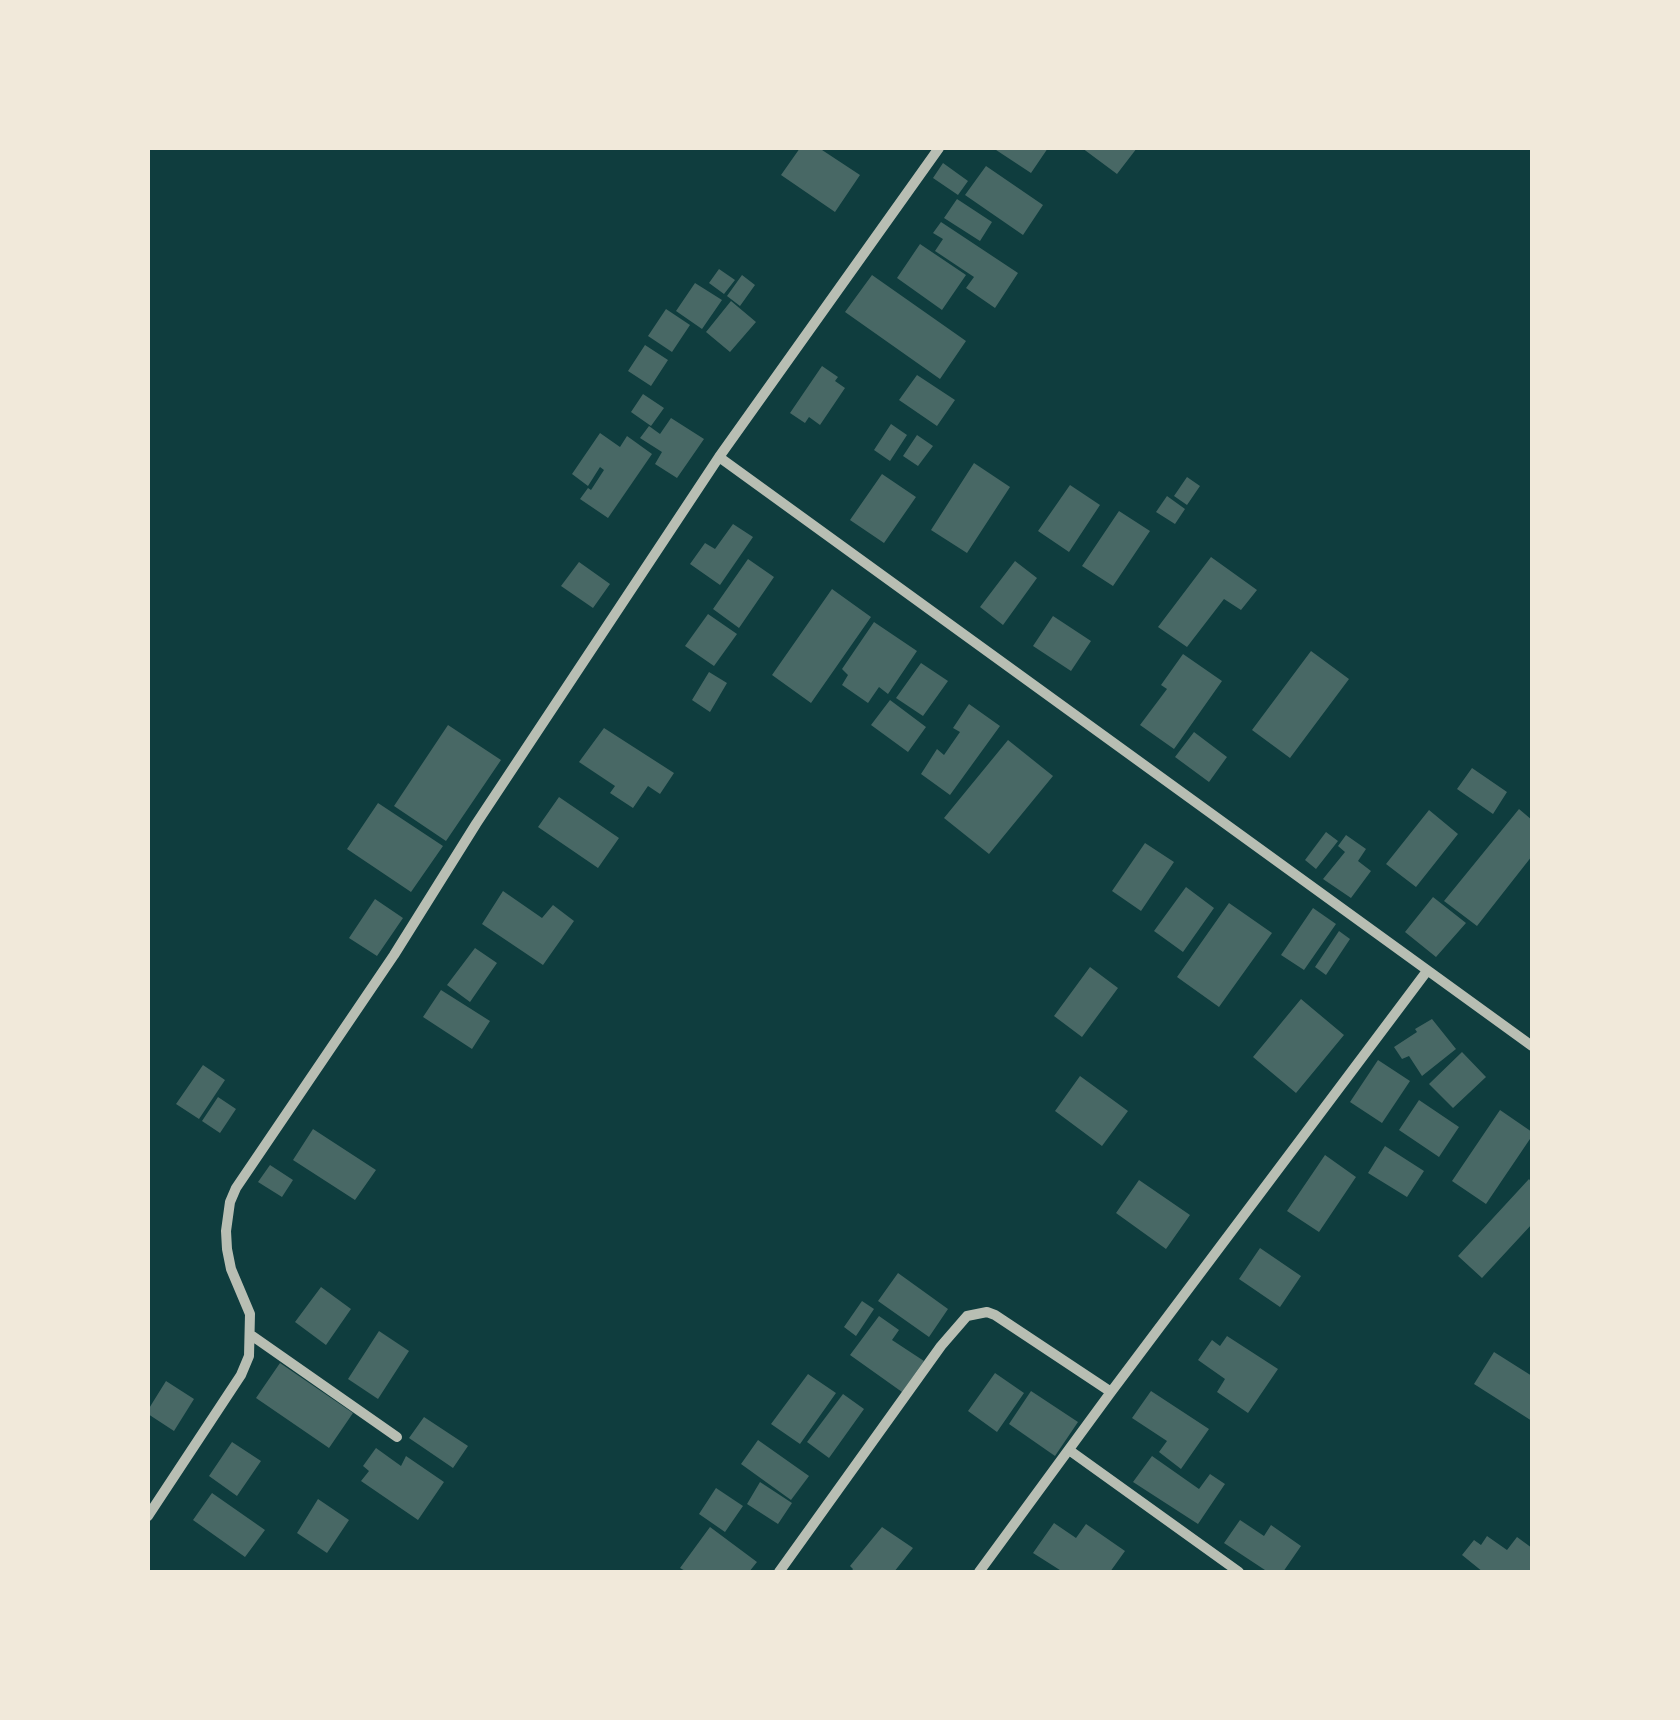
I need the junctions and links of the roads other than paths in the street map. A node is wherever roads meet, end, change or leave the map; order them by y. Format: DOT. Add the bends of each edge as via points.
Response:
graph roads {
  1 [pos="939,148"];
  2 [pos="720,457"];
  3 [pos="1427,971"];
  4 [pos="1532,1046"];
  5 [pos="251,1335"];
  6 [pos="1111,1392"];
  7 [pos="398,1437"];
  8 [pos="1070,1450"];
  9 [pos="148,1516"];
  10 [pos="779,1572"];
  11 [pos="979,1572"];
  12 [pos="1240,1572"];
  1 -- 2 [label="street"];
  2 -- 3 [label="street"];
  2 -- 5 [label="street" via="236,1188 227,1249"];
  3 -- 4 [label="street"];
  3 -- 6 [label="street"];
  5 -- 7 [label="street"];
  5 -- 9 [label="street" via="240,1375"];
  6 -- 8 [label="street"];
  6 -- 10 [label="street" via="995,1314 967,1316"];
  8 -- 11 [label="street"];
  8 -- 12 [label="street"];
}
